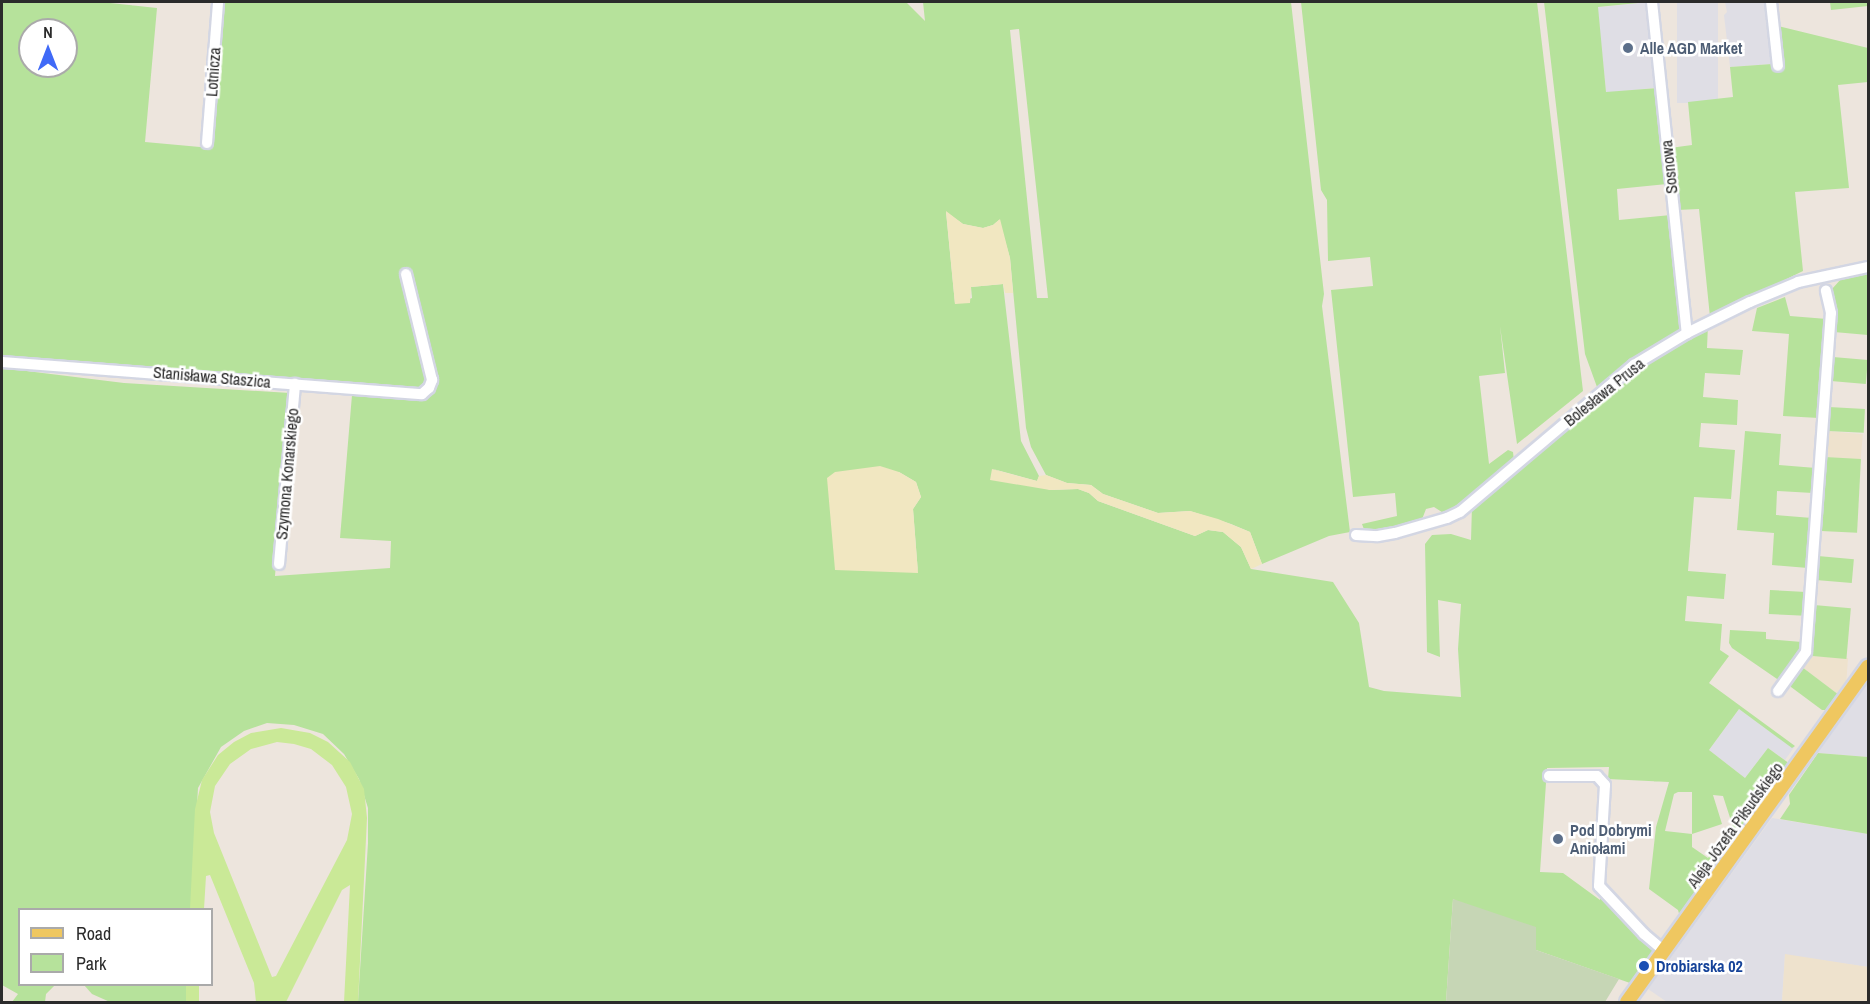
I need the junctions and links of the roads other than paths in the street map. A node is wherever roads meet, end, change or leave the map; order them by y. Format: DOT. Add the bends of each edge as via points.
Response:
graph roads {
  1 [pos="218,2"];
  2 [pos="1652,2"];
  3 [pos="1771,2"];
  4 [pos="1778,66"];
  5 [pos="207,143"];
  6 [pos="1869,267"];
  7 [pos="406,274"];
  8 [pos="1826,291"];
  9 [pos="1687,333"];
  10 [pos="2,363"];
  11 [pos="295,384"];
  12 [pos="1356,535"];
  13 [pos="279,564"];
  14 [pos="1869,667"];
  15 [pos="1779,691"];
  16 [pos="1549,776"];
  17 [pos="1664,951"];
  18 [pos="1627,1002"];
  1 -- 5 [label="street, Lotnicza"];
  2 -- 9 [label="street, Sosnowa"];
  3 -- 4 [label="street"];
  6 -- 9 [label="street, Bolesława Prusa" via="1798,282"];
  7 -- 11 [label="street, Stanisława Staszica" via="432,380 429,388 422,394"];
  8 -- 15 [label="street" via="1831,313 1806,652"];
  9 -- 12 [label="street, Bolesława Prusa" via="1634,365 1460,512 1395,533"];
  10 -- 11 [label="street, Stanisława Staszica"];
  11 -- 13 [label="street, Szymona Konarskiego"];
  14 -- 17 [label="main road, Aleja Józefa Piłsudskiego"];
  16 -- 17 [label="street" via="1597,776 1605,784 1599,886"];
  17 -- 18 [label="main road, Aleja Józefa Piłsudskiego"];
}
